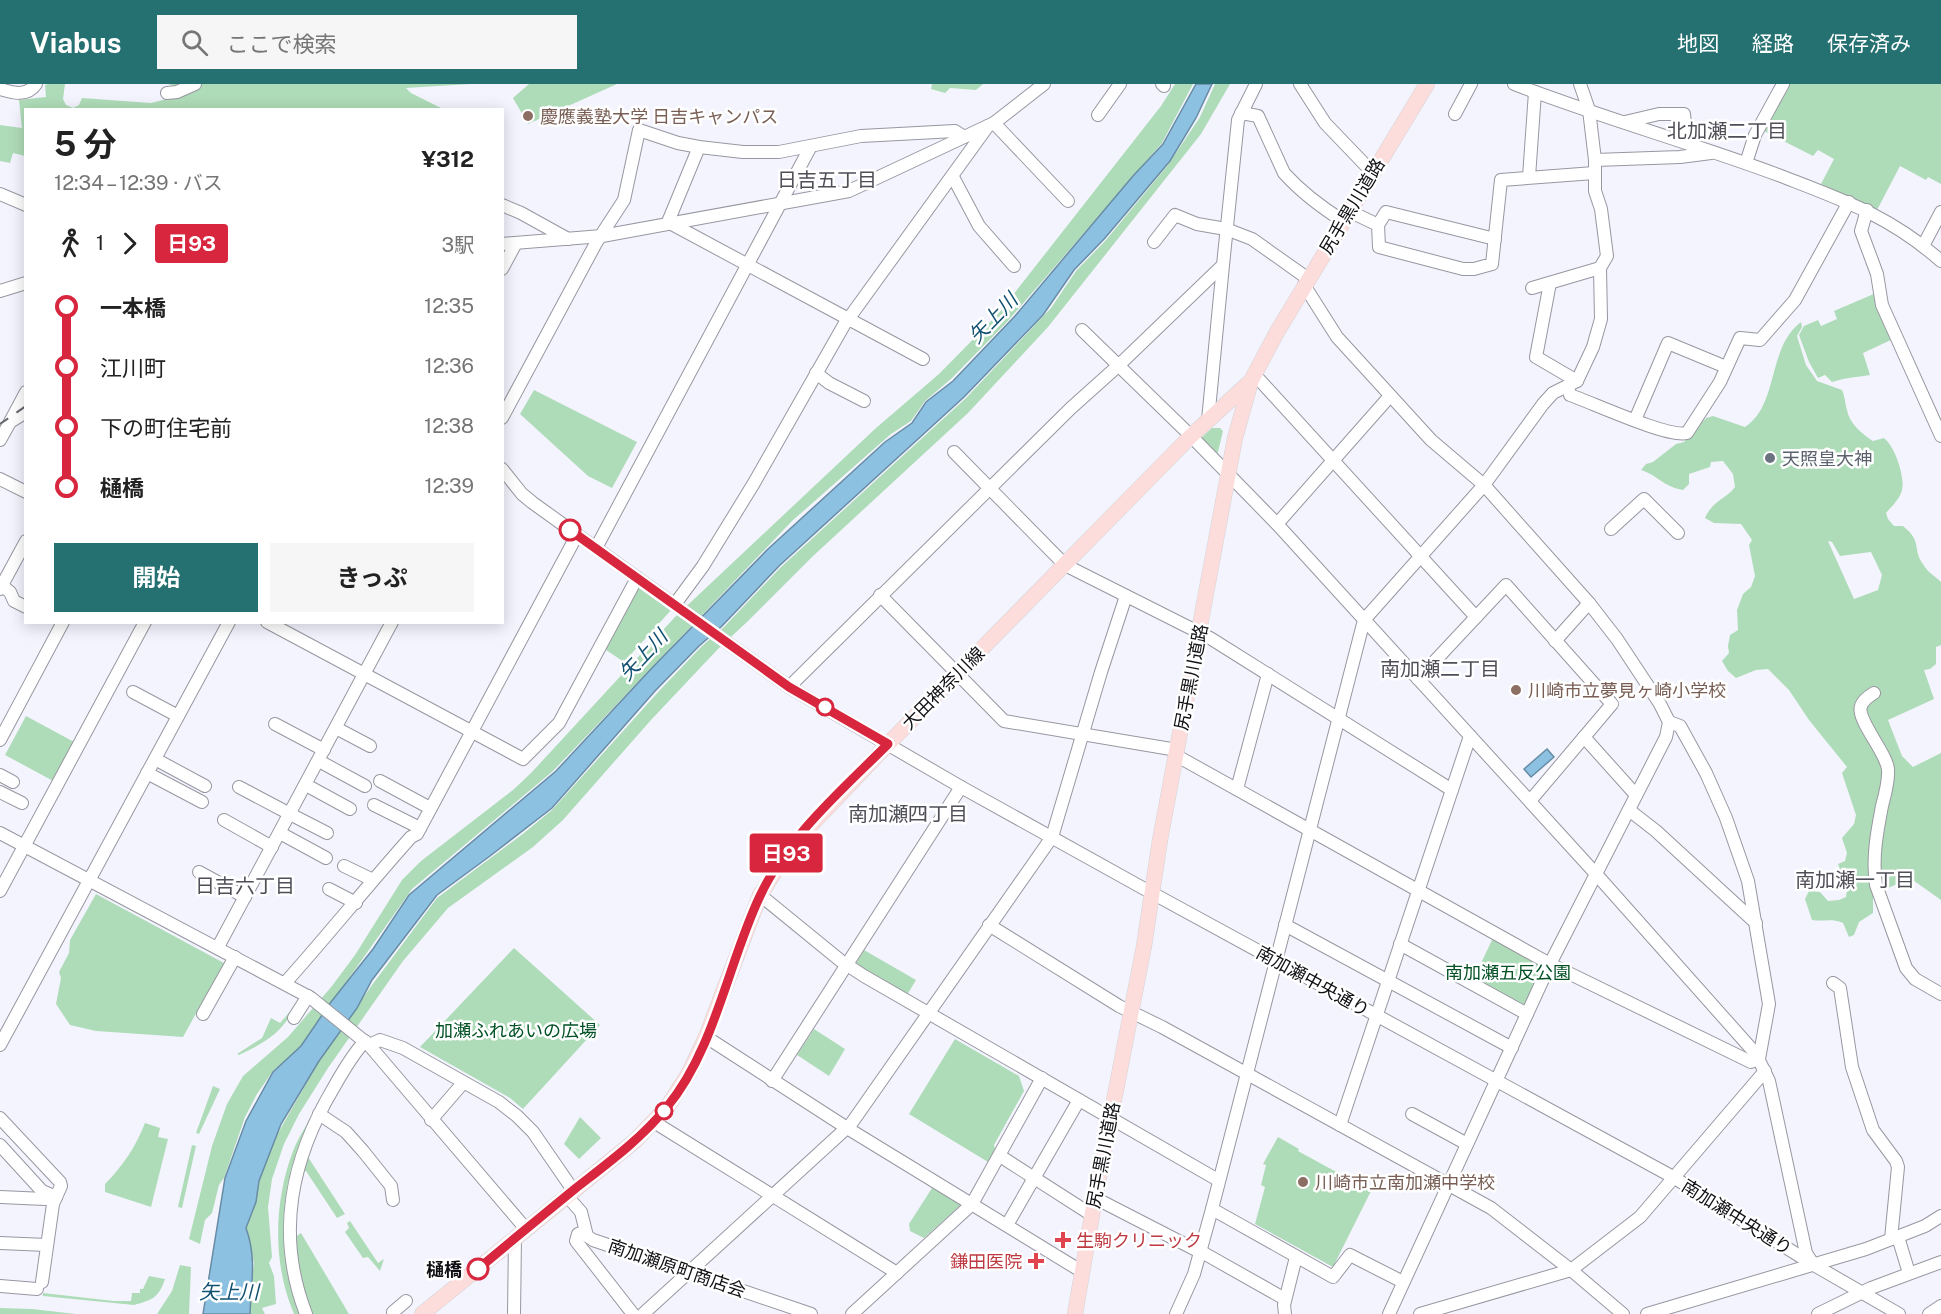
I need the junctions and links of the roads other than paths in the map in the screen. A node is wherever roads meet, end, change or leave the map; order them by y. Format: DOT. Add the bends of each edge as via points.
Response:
graph roads {
  1 [pos="36,84"];
  2 [pos="195,84"];
  3 [pos="1044,84"];
  4 [pos="1120,84"];
  5 [pos="1256,84"];
  6 [pos="1300,84"];
  7 [pos="1427,84"];
  8 [pos="1471,84"];
  9 [pos="1514,84"];
  10 [pos="1580,84"];
  11 [pos="1783,84"];
  12 [pos="0,88"];
  13 [pos="1534,92"];
  14 [pos="167,93"];
  15 [pos="1589,110"];
  16 [pos="1241,113"];
  17 [pos="1455,114"];
  18 [pos="1098,115"];
  19 [pos="1625,122"];
  20 [pos="991,124"];
  21 [pos="964,138"];
  22 [pos="1687,143"];
  23 [pos="811,146"];
  24 [pos="699,147"];
  25 [pos="1716,153"];
  26 [pos="1595,160"];
  27 [pos="1746,163"];
  28 [pos="1372,172"];
  29 [pos="1594,173"];
  30 [pos="953,177"];
  31 [pos="1529,177"];
  32 [pos="0,194"];
  33 [pos="1068,201"];
  34 [pos="1849,202"];
  35 [pos="780,203"];
  36 [pos="24,204"];
  37 [pos="504,207"];
  38 [pos="1867,210"];
  39 [pos="1941,212"];
  40 [pos="1346,216"];
  41 [pos="668,222"];
  42 [pos="1378,225"];
  43 [pos="1226,229"];
  44 [pos="602,236"];
  45 [pos="1495,238"];
  46 [pos="568,239"];
  47 [pos="1154,242"];
  48 [pos="516,243"];
  49 [pos="504,244"];
  50 [pos="1934,253"];
  51 [pos="504,265"];
  52 [pos="748,265"];
  53 [pos="1223,265"];
  54 [pos="1014,266"];
  55 [pos="1600,268"];
  56 [pos="1306,282"];
  57 [pos="1550,283"];
  58 [pos="24,284"];
  59 [pos="1532,288"];
  60 [pos="0,291"];
  61 [pos="848,318"];
  62 [pos="1082,330"];
  63 [pos="923,359"];
  64 [pos="1119,365"];
  65 [pos="1726,367"];
  66 [pos="816,373"];
  67 [pos="1253,378"];
  68 [pos="1573,384"];
  69 [pos="24,396"];
  70 [pos="1390,396"];
  71 [pos="864,401"];
  72 [pos="24,413"];
  73 [pos="504,414"];
  74 [pos="1208,420"];
  75 [pos="1635,420"];
  76 [pos="9,423"];
  77 [pos="1191,436"];
  78 [pos="1941,436"];
  79 [pos="0,440"];
  80 [pos="954,452"];
  81 [pos="1333,461"];
  82 [pos="504,472"];
  83 [pos="1228,472"];
  84 [pos="0,479"];
  85 [pos="1484,485"];
  86 [pos="990,488"];
  87 [pos="24,491"];
  88 [pos="1277,524"];
  89 [pos="1611,529"];
  90 [pos="1678,533"];
  91 [pos="577,535"];
  92 [pos="596,548"];
  93 [pos="24,549"];
  94 [pos="1420,556"];
  95 [pos="20,564"];
  96 [pos="1065,565"];
  97 [pos="637,578"];
  98 [pos="1,586"];
  99 [pos="880,595"];
  100 [pos="1126,596"];
  101 [pos="1589,603"];
  102 [pos="24,606"];
  103 [pos="678,606"];
  104 [pos="1476,617"];
  105 [pos="1364,620"];
  106 [pos="59,624"];
  107 [pos="144,624"];
  108 [pos="228,624"];
  109 [pos="271,624"];
  110 [pos="391,624"];
  111 [pos="1199,633"];
  112 [pos="1555,641"];
  113 [pos="958,674"];
  114 [pos="1268,674"];
  115 [pos="365,675"];
  116 [pos="1418,679"];
  117 [pos="789,687"];
  118 [pos="1874,693"];
  119 [pos="136,696"];
  120 [pos="178,716"];
  121 [pos="1338,718"];
  122 [pos="1669,722"];
  123 [pos="282,726"];
  124 [pos="336,728"];
  125 [pos="471,733"];
  126 [pos="1082,734"];
  127 [pos="1470,736"];
  128 [pos="1584,737"];
  129 [pos="0,740"];
  130 [pos="888,744"];
  131 [pos="370,746"];
  132 [pos="1177,753"];
  133 [pos="322,755"];
  134 [pos="155,759"];
  135 [pos="147,773"];
  136 [pos="0,775"];
  137 [pos="380,780"];
  138 [pos="13,782"];
  139 [pos="306,785"];
  140 [pos="205,786"];
  141 [pos="365,786"];
  142 [pos="239,787"];
  143 [pos="961,787"];
  144 [pos="1237,789"];
  145 [pos="1452,790"];
  146 [pos="0,792"];
  147 [pos="1636,795"];
  148 [pos="1530,801"];
  149 [pos="202,802"];
  150 [pos="18,804"];
  151 [pos="374,805"];
  152 [pos="350,808"];
  153 [pos="430,808"];
  154 [pos="1629,810"];
  155 [pos="290,814"];
  156 [pos="224,820"];
  157 [pos="420,828"];
  158 [pos="1310,830"];
  159 [pos="0,832"];
  160 [pos="280,833"];
  161 [pos="327,833"];
  162 [pos="1052,837"];
  163 [pos="24,846"];
  164 [pos="272,846"];
  165 [pos="326,858"];
  166 [pos="344,866"];
  167 [pos="198,872"];
  168 [pos="1596,874"];
  169 [pos="89,880"];
  170 [pos="373,880"];
  171 [pos="329,889"];
  172 [pos="1418,890"];
  173 [pos="0,891"];
  174 [pos="1153,893"];
  175 [pos="760,895"];
  176 [pos="245,897"];
  177 [pos="356,903"];
  178 [pos="1756,922"];
  179 [pos="989,925"];
  180 [pos="1285,925"];
  181 [pos="1400,944"];
  182 [pos="218,947"];
  183 [pos="235,957"];
  184 [pos="1276,960"];
  185 [pos="1550,964"];
  186 [pos="848,965"];
  187 [pos="1388,980"];
  188 [pos="1833,983"];
  189 [pos="285,984"];
  190 [pos="1941,994"];
  191 [pos="310,997"];
  192 [pos="1131,1011"];
  193 [pos="928,1012"];
  194 [pos="203,1014"];
  195 [pos="1527,1014"];
  196 [pos="1376,1016"];
  197 [pos="294,1018"];
  198 [pos="706,1037"];
  199 [pos="364,1041"];
  200 [pos="0,1045"];
  201 [pos="1512,1048"];
  202 [pos="1759,1059"];
  203 [pos="1765,1071"];
  204 [pos="1247,1075"];
  205 [pos="1042,1078"];
  206 [pos="1496,1080"];
  207 [pos="772,1081"];
  208 [pos="463,1083"];
  209 [pos="1078,1100"];
  210 [pos="319,1114"];
  211 [pos="1412,1114"];
  212 [pos="0,1118"];
  213 [pos="1110,1118"];
  214 [pos="431,1120"];
  215 [pos="654,1122"];
  216 [pos="1340,1125"];
  217 [pos="847,1128"];
  218 [pos="11,1130"];
  219 [pos="0,1138"];
  220 [pos="1467,1144"];
  221 [pos="0,1145"];
  222 [pos="1000,1156"];
  223 [pos="1034,1177"];
  224 [pos="1673,1177"];
  225 [pos="1218,1180"];
  226 [pos="1448,1185"];
  227 [pos="570,1193"];
  228 [pos="773,1196"];
  229 [pos="0,1197"];
  230 [pos="56,1197"];
  231 [pos="1095,1198"];
  232 [pos="393,1200"];
  233 [pos="972,1203"];
  234 [pos="1212,1209"];
  235 [pos="1092,1215"];
  236 [pos="1941,1216"];
  237 [pos="1007,1225"];
  238 [pos="585,1232"];
  239 [pos="520,1234"];
  240 [pos="1895,1238"];
  241 [pos="0,1243"];
  242 [pos="47,1245"];
  243 [pos="1200,1251"];
  244 [pos="1296,1257"];
  245 [pos="1941,1262"];
  246 [pos="1814,1265"];
  247 [pos="1081,1270"];
  248 [pos="1571,1270"];
  249 [pos="689,1271"];
  250 [pos="897,1273"];
  251 [pos="1909,1273"];
  252 [pos="1403,1282"];
  253 [pos="0,1286"];
  254 [pos="1864,1293"];
  255 [pos="1285,1299"];
  256 [pos="406,1301"];
  257 [pos="1941,1306"];
  258 [pos="393,1312"];
  259 [pos="1426,1313"];
  260 [pos="306,1314"];
  261 [pos="422,1314"];
  262 [pos="514,1314"];
  263 [pos="633,1314"];
  264 [pos="643,1314"];
  265 [pos="811,1314"];
  266 [pos="852,1314"];
  267 [pos="1075,1314"];
  268 [pos="1176,1314"];
  269 [pos="1285,1314"];
  270 [pos="1389,1314"];
  271 [pos="1623,1314"];
  272 [pos="1647,1314"];
  273 [pos="1818,1314"];
  274 [pos="1899,1314"];
  275 [pos="1929,1314"];
  1 -- 12 [label="street" via="25,92"];
  2 -- 14 [label="street"];
  3 -- 20 [label="street"];
  4 -- 18 [label="street"];
  5 -- 16 [label="street"];
  6 -- 28 [label="street" via="1325,123"];
  7 -- 28 [label="main road, 尻手黒川道路"];
  8 -- 17 [label="street"];
  9 -- 13 [label="street"];
  10 -- 15 [label="street"];
  11 -- 27 [label="street" via="1755,135"];
  13 -- 15 [label="street"];
  13 -- 31 [label="street"];
  15 -- 19 [label="street"];
  15 -- 26 [label="street"];
  16 -- 40 [label="street" via="1258,116 1284,173 1312,201"];
  16 -- 43 [label="street"];
  19 -- 22 [label="street"];
  19 -- 22 [label="street" via="1684,114"];
  20 -- 21 [label="street"];
  20 -- 30 [label="street"];
  20 -- 33 [label="street"];
  21 -- 23 [label="street" via="955,131 897,134"];
  21 -- 35 [label="street" via="849,190"];
  22 -- 25 [label="street"];
  23 -- 24 [label="street" via="779,152"];
  23 -- 35 [label="street"];
  24 -- 41 [label="street"];
  24 -- 44 [label="street" via="639,130 624,200"];
  25 -- 26 [label="street"];
  25 -- 27 [label="street"];
  26 -- 29 [label="street"];
  27 -- 34 [label="street"];
  28 -- 40 [label="main road, 尻手黒川道路"];
  29 -- 31 [label="street"];
  29 -- 55 [label="street" via="1607,256"];
  30 -- 54 [label="street" via="979,226"];
  30 -- 61 [label="street"];
  31 -- 45 [label="street" via="1501,180"];
  32 -- 36 [label="street"];
  34 -- 38 [label="street"];
  34 -- 65 [label="street" via="1795,300 1760,340 1740,338"];
  35 -- 41 [label="street"];
  35 -- 52 [label="street"];
  37 -- 46 [label="street"];
  38 -- 50 [label="street"];
  38 -- 78 [label="street" via="1861,231 1877,274 1882,304"];
  39 -- 50 [label="street"];
  40 -- 42 [label="street"];
  40 -- 56 [label="main road, 尻手黒川道路"];
  41 -- 44 [label="street"];
  41 -- 52 [label="street"];
  42 -- 45 [label="street" via="1386,212"];
  42 -- 45 [label="street" via="1378,247 1463,269 1492,264"];
  43 -- 47 [label="street" via="1175,215"];
  43 -- 53 [label="street"];
  43 -- 56 [label="street" via="1252,239"];
  44 -- 46 [label="street"];
  44 -- 73 [label="street"];
  46 -- 48 [label="street"];
  48 -- 49 [label="street"];
  48 -- 51 [label="street"];
  52 -- 61 [label="street"];
  52 -- 92 [label="street"];
  53 -- 64 [label="street"];
  53 -- 74 [label="street"];
  55 -- 57 [label="street"];
  55 -- 68 [label="street" via="1601,319 1593,347"];
  56 -- 67 [label="main road, 尻手黒川道路"];
  56 -- 70 [label="street" via="1337,337"];
  57 -- 59 [label="street"];
  57 -- 68 [label="street" via="1536,357"];
  58 -- 60 [label="street"];
  61 -- 63 [label="street"];
  61 -- 66 [label="street"];
  62 -- 64 [label="street"];
  64 -- 77 [label="street"];
  64 -- 86 [label="street"];
  65 -- 75 [label="street" via="1687,433 1663,432"];
  65 -- 75 [label="street" via="1668,343"];
  66 -- 71 [label="street"];
  66 -- 103 [label="street"];
  67 -- 74 [label="main road, 大田神奈川線"];
  67 -- 81 [label="street"];
  67 -- 83 [label="main road, 尻手黒川道路"];
  68 -- 75 [label="street" via="1570,395"];
  68 -- 85 [label="street" via="1553,393 1543,404"];
  69 -- 76 [label="street"];
  70 -- 81 [label="street"];
  70 -- 85 [label="street" via="1431,440"];
  72 -- 76 [label="street"];
  74 -- 77 [label="main road, 大田神奈川線"];
  76 -- 79 [label="street"];
  77 -- 83 [label="street"];
  77 -- 96 [label="main road, 大田神奈川線"];
  80 -- 86 [label="street"];
  81 -- 88 [label="street"];
  81 -- 94 [label="street"];
  82 -- 91 [label="street, 南加瀬中央通り" via="522,494"];
  83 -- 88 [label="street"];
  83 -- 111 [label="main road, 尻手黒川道路"];
  84 -- 87 [label="street"];
  85 -- 94 [label="street"];
  85 -- 101 [label="street"];
  86 -- 96 [label="street"];
  86 -- 99 [label="street"];
  88 -- 105 [label="street"];
  89 -- 90 [label="street" via="1644,499"];
  91 -- 92 [label="street, 南加瀬中央通り"];
  91 -- 125 [label="street"];
  92 -- 97 [label="street, 南加瀬中央通り"];
  93 -- 95 [label="street"];
  94 -- 104 [label="street"];
  94 -- 105 [label="street"];
  95 -- 98 [label="street"];
  96 -- 100 [label="street"];
  96 -- 113 [label="main road, 大田神奈川線"];
  97 -- 103 [label="street, 南加瀬中央通り"];
  97 -- 125 [label="street" via="559,723 523,759"];
  98 -- 102 [label="street"];
  99 -- 113 [label="street"];
  99 -- 117 [label="street"];
  100 -- 111 [label="street"];
  100 -- 126 [label="street"];
  101 -- 112 [label="street"];
  101 -- 122 [label="street" via="1632,661"];
  103 -- 117 [label="street, 南加瀬中央通り"];
  104 -- 112 [label="street" via="1506,585"];
  104 -- 116 [label="street"];
  105 -- 116 [label="street"];
  105 -- 121 [label="street"];
  106 -- 129 [label="street"];
  107 -- 163 [label="street"];
  108 -- 120 [label="street"];
  109 -- 115 [label="street"];
  110 -- 115 [label="street"];
  111 -- 114 [label="street"];
  111 -- 132 [label="main road, 尻手黒川道路"];
  112 -- 128 [label="street" via="1612,704"];
  113 -- 126 [label="street" via="1004,721"];
  113 -- 130 [label="main road, 大田神奈川線"];
  114 -- 121 [label="street"];
  114 -- 144 [label="street"];
  115 -- 124 [label="street"];
  115 -- 125 [label="street"];
  116 -- 127 [label="street"];
  117 -- 130 [label="street, 南加瀬中央通り"];
  118 -- 190 [label="street" via="1860,708 1888,771 1875,850 1877,891 1906,968"];
  119 -- 120 [label="street"];
  120 -- 134 [label="street"];
  121 -- 145 [label="street"];
  121 -- 158 [label="street"];
  122 -- 147 [label="street" via="1666,737"];
  122 -- 178 [label="street" via="1680,726 1726,818 1746,874"];
  123 -- 133 [label="street"];
  124 -- 131 [label="street"];
  124 -- 133 [label="street"];
  125 -- 153 [label="street"];
  126 -- 132 [label="street"];
  126 -- 162 [label="street"];
  127 -- 145 [label="street"];
  127 -- 148 [label="street"];
  128 -- 147 [label="street"];
  128 -- 148 [label="street"];
  130 -- 143 [label="street, 南加瀬中央通り"];
  130 -- 175 [label="main road, 大田神奈川線" via="792,845"];
  132 -- 144 [label="street"];
  132 -- 174 [label="main road, 尻手黒川道路"];
  133 -- 139 [label="street"];
  133 -- 141 [label="street"];
  134 -- 135 [label="street"];
  134 -- 140 [label="street"];
  135 -- 149 [label="street"];
  135 -- 169 [label="street"];
  136 -- 138 [label="street"];
  137 -- 153 [label="street"];
  139 -- 152 [label="street"];
  139 -- 155 [label="street"];
  142 -- 155 [label="street"];
  143 -- 162 [label="street, 南加瀬中央通り"];
  143 -- 186 [label="street"];
  144 -- 158 [label="street"];
  145 -- 172 [label="street"];
  146 -- 150 [label="street"];
  147 -- 154 [label="street"];
  148 -- 168 [label="street"];
  151 -- 157 [label="street"];
  153 -- 157 [label="street"];
  154 -- 168 [label="street"];
  154 -- 178 [label="street"];
  155 -- 160 [label="street"];
  155 -- 161 [label="street"];
  156 -- 164 [label="street"];
  157 -- 170 [label="street"];
  158 -- 172 [label="street"];
  158 -- 180 [label="street"];
  159 -- 163 [label="street"];
  160 -- 164 [label="street"];
  160 -- 165 [label="street"];
  162 -- 174 [label="street, 南加瀬中央通り"];
  162 -- 179 [label="street"];
  163 -- 169 [label="street"];
  163 -- 173 [label="street"];
  164 -- 176 [label="street"];
  166 -- 170 [label="street"];
  167 -- 176 [label="street"];
  168 -- 185 [label="street"];
  168 -- 202 [label="street"];
  169 -- 182 [label="street"];
  169 -- 200 [label="street"];
  170 -- 177 [label="street"];
  171 -- 177 [label="street"];
  172 -- 181 [label="street"];
  172 -- 185 [label="street"];
  174 -- 184 [label="street, 南加瀬中央通り"];
  174 -- 192 [label="main road, 尻手黒川道路"];
  175 -- 186 [label="street"];
  175 -- 198 [label="main road, 大田神奈川線"];
  176 -- 182 [label="street"];
  177 -- 189 [label="street"];
  178 -- 202 [label="street" via="1769,1004"];
  179 -- 192 [label="street"];
  179 -- 193 [label="street"];
  180 -- 184 [label="street"];
  180 -- 187 [label="street"];
  181 -- 187 [label="street"];
  181 -- 195 [label="street"];
  182 -- 183 [label="street"];
  183 -- 189 [label="street"];
  183 -- 194 [label="street"];
  184 -- 196 [label="street, 南加瀬中央通り"];
  184 -- 204 [label="street"];
  185 -- 195 [label="street"];
  185 -- 202 [label="street" via="1751,1062"];
  186 -- 193 [label="street"];
  186 -- 207 [label="street"];
  187 -- 196 [label="street"];
  187 -- 201 [label="street"];
  188 -- 240 [label="street" via="1840,988 1852,1067 1868,1116 1898,1167"];
  189 -- 191 [label="street"];
  191 -- 197 [label="street"];
  191 -- 199 [label="street"];
  192 -- 204 [label="street"];
  192 -- 213 [label="main road, 尻手黒川道路"];
  193 -- 205 [label="street"];
  193 -- 217 [label="street"];
  195 -- 201 [label="street"];
  196 -- 206 [label="street, 南加瀬中央通り"];
  196 -- 216 [label="street"];
  198 -- 207 [label="street"];
  198 -- 215 [label="main road, 大田神奈川線" via="689,1073"];
  199 -- 208 [label="street" via="380,1040 403,1048"];
  199 -- 210 [label="street"];
  199 -- 214 [label="street"];
  201 -- 206 [label="street"];
  202 -- 203 [label="street"];
  203 -- 224 [label="street"];
  203 -- 246 [label="street" via="1806,1253"];
  204 -- 216 [label="street"];
  204 -- 225 [label="street"];
  205 -- 209 [label="street"];
  205 -- 222 [label="street"];
  206 -- 220 [label="street"];
  206 -- 224 [label="street, 南加瀬中央通り"];
  207 -- 217 [label="street"];
  208 -- 214 [label="street"];
  208 -- 227 [label="street" via="518,1116 533,1132"];
  209 -- 213 [label="street"];
  209 -- 223 [label="street"];
  210 -- 232 [label="street" via="346,1132 363,1151 391,1186"];
  210 -- 260 [label="street" via="298,1166 290,1209 291,1261"];
  211 -- 220 [label="street"];
  212 -- 218 [label="street"];
  213 -- 225 [label="street"];
  213 -- 231 [label="main road, 尻手黒川道路"];
  214 -- 239 [label="street"];
  215 -- 227 [label="main road, 大田神奈川線"];
  215 -- 228 [label="street"];
  216 -- 226 [label="street"];
  217 -- 228 [label="street"];
  217 -- 233 [label="street"];
  218 -- 219 [label="street"];
  218 -- 230 [label="street" via="60,1182"];
  220 -- 226 [label="street"];
  221 -- 230 [label="street" via="42,1191"];
  222 -- 223 [label="street"];
  222 -- 233 [label="street"];
  223 -- 235 [label="street"];
  223 -- 237 [label="street"];
  224 -- 246 [label="street, 南加瀬中央通り"];
  224 -- 248 [label="street" via="1640,1217"];
  225 -- 234 [label="street"];
  226 -- 248 [label="street" via="1491,1208"];
  226 -- 252 [label="street"];
  227 -- 238 [label="street" via="581,1212"];
  227 -- 239 [label="main road, 大田神奈川線"];
  228 -- 249 [label="street"];
  228 -- 250 [label="street"];
  229 -- 230 [label="street"];
  230 -- 242 [label="street"];
  231 -- 235 [label="main road, 尻手黒川道路"];
  231 -- 243 [label="street"];
  233 -- 237 [label="street"];
  233 -- 250 [label="street"];
  234 -- 243 [label="street"];
  234 -- 244 [label="street"];
  235 -- 247 [label="main road, 尻手黒川道路"];
  236 -- 240 [label="street"];
  237 -- 247 [label="street"];
  238 -- 249 [label="street, 南加瀬原町商店会" via="593,1240"];
  238 -- 263 [label="street" via="578,1234 576,1241"];
  239 -- 261 [label="main road, 大田神奈川線"];
  239 -- 262 [label="street"];
  240 -- 246 [label="street"];
  240 -- 251 [label="street"];
  241 -- 242 [label="street"];
  242 -- 253 [label="street" via="40,1286"];
  243 -- 255 [label="street"];
  243 -- 268 [label="street"];
  244 -- 252 [label="street" via="1333,1277 1350,1255"];
  244 -- 255 [label="street"];
  245 -- 251 [label="street"];
  246 -- 254 [label="street, 南加瀬中央通り"];
  246 -- 272 [label="street"];
  247 -- 267 [label="main road, 尻手黒川道路"];
  248 -- 259 [label="street"];
  248 -- 271 [label="street"];
  249 -- 264 [label="street"];
  249 -- 265 [label="street, 南加瀬原町商店会"];
  250 -- 266 [label="street"];
  251 -- 254 [label="street"];
  252 -- 270 [label="street"];
  254 -- 273 [label="street"];
  254 -- 274 [label="street, 南加瀬中央通り"];
  255 -- 269 [label="street"];
  256 -- 258 [label="street"];
  257 -- 275 [label="street"];
}
